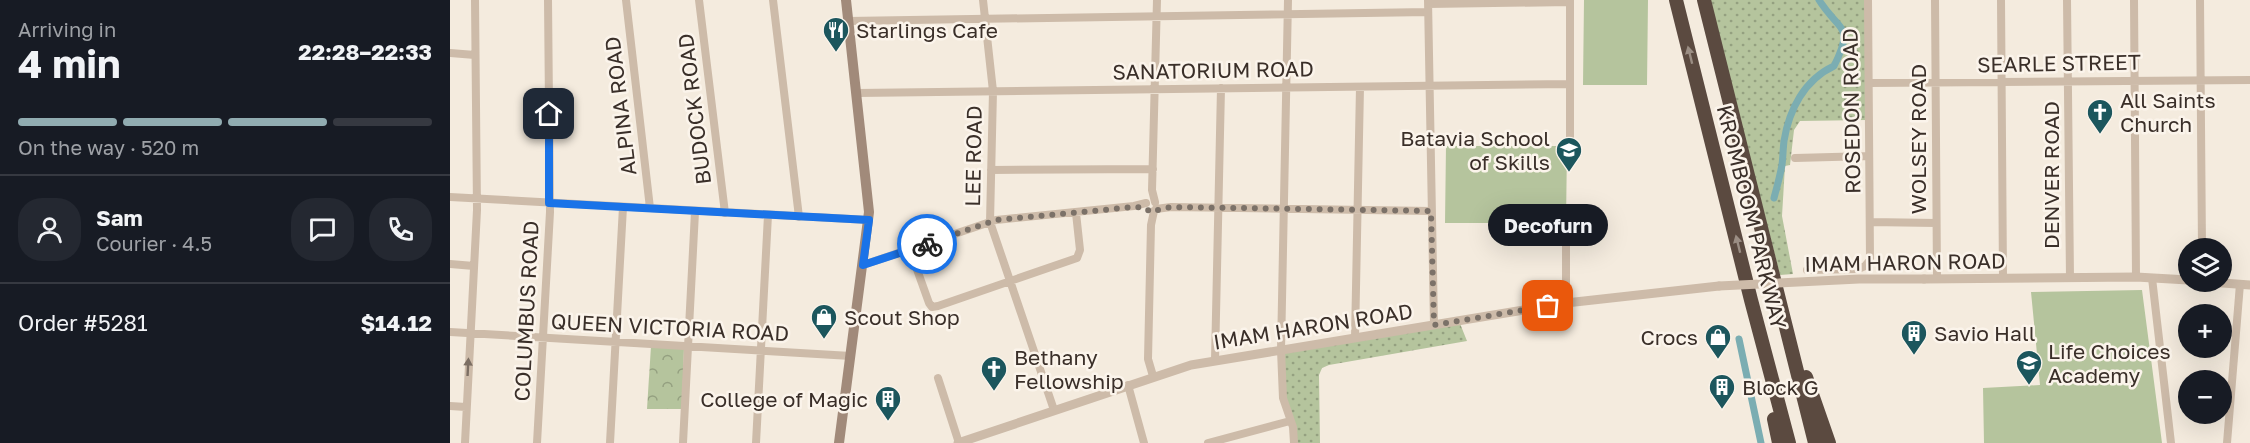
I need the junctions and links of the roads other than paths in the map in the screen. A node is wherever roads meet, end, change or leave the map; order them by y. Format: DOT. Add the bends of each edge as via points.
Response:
graph roads {
  1 [pos="475,0"];
  2 [pos="548,0"];
  3 [pos="626,0"];
  4 [pos="699,0"];
  5 [pos="773,0"];
  6 [pos="846,0"];
  7 [pos="983,0"];
  8 [pos="1157,0"];
  9 [pos="1288,0"];
  10 [pos="1676,0"];
  11 [pos="1704,0"];
  12 [pos="1868,0"];
  13 [pos="1935,0"];
  14 [pos="2001,0"];
  15 [pos="2067,0"];
  16 [pos="2134,0"];
  17 [pos="2200,0"];
  18 [pos="1570,1"];
  19 [pos="1428,5"];
  20 [pos="1288,14"];
  21 [pos="1157,16"];
  22 [pos="985,19"];
  23 [pos="848,21"];
  24 [pos="450,53"];
  25 [pos="476,55"];
  26 [pos="2134,80"];
  27 [pos="2201,80"];
  28 [pos="2250,80"];
  29 [pos="2068,81"];
  30 [pos="2002,82"];
  31 [pos="1869,83"];
  32 [pos="1935,83"];
  33 [pos="1570,84"];
  34 [pos="1430,86"];
  35 [pos="1287,87"];
  36 [pos="1360,87"];
  37 [pos="1221,88"];
  38 [pos="1155,89"];
  39 [pos="993,91"];
  40 [pos="857,93"];
  41 [pos="1570,137"];
  42 [pos="1869,156"];
  43 [pos="1795,158"];
  44 [pos="1153,169"];
  45 [pos="991,170"];
  46 [pos="450,197"];
  47 [pos="476,198"];
  48 [pos="549,203"];
  49 [pos="1151,206"];
  50 [pos="623,207"];
  51 [pos="1218,207"];
  52 [pos="650,208"];
  53 [pos="1284,208"];
  54 [pos="1358,210"];
  55 [pos="1431,211"];
  56 [pos="695,212"];
  57 [pos="725,213"];
  58 [pos="1076,213"];
  59 [pos="768,215"];
  60 [pos="799,217"];
  61 [pos="869,220"];
  62 [pos="990,222"];
  63 [pos="1870,222"];
  64 [pos="1936,224"];
  65 [pos="1566,231"];
  66 [pos="2202,238"];
  67 [pos="910,250"];
  68 [pos="1769,255"];
  69 [pos="450,264"];
  70 [pos="863,265"];
  71 [pos="474,266"];
  72 [pos="1807,270"];
  73 [pos="2136,277"];
  74 [pos="2003,278"];
  75 [pos="2070,278"];
  76 [pos="2152,278"];
  77 [pos="1937,279"];
  78 [pos="2178,279"];
  79 [pos="1011,282"];
  80 [pos="2245,285"];
  81 [pos="1751,300"];
  82 [pos="1566,303"];
  83 [pos="1434,325"];
  84 [pos="450,333"];
  85 [pos="470,334"];
  86 [pos="543,338"];
  87 [pos="1355,338"];
  88 [pos="615,342"];
  89 [pos="687,346"];
  90 [pos="760,350"];
  91 [pos="1281,350"];
  92 [pos="851,356"];
  93 [pos="1215,360"];
  94 [pos="1153,376"];
  95 [pos="938,378"];
  96 [pos="1128,385"];
  97 [pos="450,406"];
  98 [pos="466,407"];
  99 [pos="1054,410"];
  100 [pos="1290,421"];
  101 [pos="981,439"];
  102 [pos="465,443"];
  103 [pos="537,443"];
  104 [pos="610,443"];
  105 [pos="683,443"];
  106 [pos="756,443"];
  107 [pos="839,443"];
  108 [pos="958,443"];
  109 [pos="1144,443"];
  110 [pos="1208,443"];
  111 [pos="1294,443"];
  112 [pos="1779,443"];
  113 [pos="1789,443"];
  114 [pos="1815,443"];
  115 [pos="1829,443"];
  116 [pos="2171,443"];
  117 [pos="2227,443"];
  1 -- 25 [label="street"];
  2 -- 48 [label="street, COLUMBUS ROAD"];
  3 -- 52 [label="street, ALPINA ROAD"];
  4 -- 57 [label="street, BUDOCK ROAD"];
  5 -- 60 [label="street"];
  6 -- 23 [label="main road"];
  7 -- 22 [label="street, LEE ROAD"];
  8 -- 21 [label="street"];
  9 -- 20 [label="street"];
  81 -- 10 [label="highway, KROMBOOM PARKWAY, one-way"];
  11 -- 68 [label="highway, KROMBOOM PARKWAY"];
  12 -- 31 [label="street, ROSEDON ROAD"];
  13 -- 32 [label="street, WOLSEY ROAD"];
  14 -- 30 [label="street"];
  15 -- 29 [label="street, DENVER ROAD"];
  16 -- 26 [label="street"];
  17 -- 27 [label="street"];
  18 -- 19 [label="street"];
  18 -- 33 [label="street"];
  19 -- 20 [label="street"];
  19 -- 34 [label="street"];
  20 -- 21 [label="street"];
  20 -- 35 [label="street"];
  21 -- 22 [label="street"];
  21 -- 38 [label="street"];
  22 -- 23 [label="street"];
  22 -- 39 [label="street, LEE ROAD"];
  23 -- 40 [label="main road"];
  24 -- 25 [label="street"];
  25 -- 47 [label="street"];
  26 -- 27 [label="street, SEARLE STREET"];
  26 -- 29 [label="street, SEARLE STREET"];
  26 -- 73 [label="street"];
  27 -- 28 [label="street, SEARLE STREET"];
  27 -- 66 [label="street"];
  29 -- 30 [label="street, SEARLE STREET"];
  29 -- 75 [label="street, DENVER ROAD"];
  30 -- 32 [label="street, SEARLE STREET"];
  30 -- 74 [label="street"];
  31 -- 32 [label="street, SEARLE STREET"];
  31 -- 42 [label="street, ROSEDON ROAD"];
  32 -- 64 [label="street, WOLSEY ROAD"];
  33 -- 34 [label="street, SANATORIUM ROAD"];
  33 -- 41 [label="street"];
  34 -- 36 [label="street, SANATORIUM ROAD"];
  34 -- 55 [label="street"];
  35 -- 36 [label="street, SANATORIUM ROAD"];
  35 -- 37 [label="street, SANATORIUM ROAD"];
  35 -- 53 [label="street"];
  36 -- 54 [label="street"];
  37 -- 38 [label="street, SANATORIUM ROAD"];
  37 -- 51 [label="street"];
  38 -- 39 [label="street, SANATORIUM ROAD"];
  38 -- 44 [label="street"];
  39 -- 40 [label="street, SANATORIUM ROAD"];
  39 -- 45 [label="street, LEE ROAD"];
  40 -- 61 [label="main road"];
  42 -- 43 [label="street"];
  42 -- 63 [label="street, ROSEDON ROAD"];
  44 -- 45 [label="street"];
  44 -- 49 [label="street"];
  45 -- 62 [label="street, LEE ROAD"];
  46 -- 47 [label="street"];
  47 -- 48 [label="street"];
  47 -- 71 [label="street"];
  48 -- 50 [label="street"];
  48 -- 86 [label="street, COLUMBUS ROAD"];
  49 -- 51 [label="street"];
  49 -- 58 [label="street"];
  49 -- 94 [label="street" via="1148,359"];
  50 -- 52 [label="street"];
  50 -- 88 [label="street"];
  51 -- 53 [label="street"];
  51 -- 93 [label="street"];
  52 -- 56 [label="street"];
  53 -- 54 [label="street"];
  53 -- 91 [label="street"];
  54 -- 55 [label="street"];
  54 -- 87 [label="street"];
  55 -- 83 [label="street"];
  56 -- 57 [label="street"];
  56 -- 89 [label="street"];
  57 -- 59 [label="street"];
  58 -- 62 [label="street"];
  58 -- 79 [label="street" via="1080,250 1077,258"];
  59 -- 60 [label="street"];
  59 -- 90 [label="street"];
  60 -- 61 [label="street"];
  61 -- 70 [label="main road"];
  62 -- 67 [label="street"];
  62 -- 79 [label="street, LEE ROAD"];
  63 -- 64 [label="street, ROSEDON ROAD"];
  63 -- 72 [label="street, ROSEDON ROAD" via="1870,257 1865,266"];
  64 -- 77 [label="street, WOLSEY ROAD"];
  65 -- 82 [label="street"];
  67 -- 70 [label="street"];
  67 -- 79 [label="street" via="932,306"];
  68 -- 114 [label="highway, KROMBOOM PARKWAY"];
  68 -- 115 [label="highway"];
  69 -- 71 [label="street"];
  70 -- 92 [label="main road"];
  71 -- 85 [label="street"];
  73 -- 75 [label="street, IMAM HARON ROAD"];
  73 -- 76 [label="street, IMAM HARON ROAD"];
  74 -- 75 [label="street, IMAM HARON ROAD"];
  74 -- 77 [label="street, IMAM HARON ROAD"];
  76 -- 78 [label="street, IMAM HARON ROAD"];
  76 -- 116 [label="street"];
  77 -- 82 [label="street, IMAM HARON ROAD, bridge" via="1719,286"];
  79 -- 99 [label="street, LEE ROAD"];
  80 -- 117 [label="street"];
  81 -- 112 [label="highway"];
  81 -- 113 [label="highway, KROMBOOM PARKWAY"];
  82 -- 83 [label="street, IMAM HARON ROAD"];
  83 -- 87 [label="street, IMAM HARON ROAD"];
  84 -- 85 [label="street, QUEEN VICTORIA ROAD"];
  85 -- 86 [label="street, QUEEN VICTORIA ROAD"];
  98 -- 85 [label="street, one-way"];
  86 -- 88 [label="street, QUEEN VICTORIA ROAD"];
  86 -- 103 [label="street, COLUMBUS ROAD"];
  87 -- 91 [label="street, IMAM HARON ROAD"];
  88 -- 89 [label="street, QUEEN VICTORIA ROAD"];
  88 -- 104 [label="street"];
  89 -- 90 [label="street, QUEEN VICTORIA ROAD"];
  89 -- 105 [label="street"];
  90 -- 92 [label="street, QUEEN VICTORIA ROAD"];
  90 -- 106 [label="street"];
  91 -- 93 [label="street, IMAM HARON ROAD"];
  91 -- 100 [label="street" via="1282,398"];
  92 -- 107 [label="main road"];
  93 -- 94 [label="street, IMAM HARON ROAD"];
  94 -- 96 [label="street, IMAM HARON ROAD"];
  95 -- 108 [label="street"];
  96 -- 99 [label="street, IMAM HARON ROAD"];
  96 -- 109 [label="street"];
  97 -- 98 [label="street"];
  98 -- 102 [label="street"];
  99 -- 101 [label="street, IMAM HARON ROAD"];
  100 -- 110 [label="street"];
  100 -- 111 [label="street"];
  101 -- 108 [label="street, IMAM HARON ROAD"];
}
